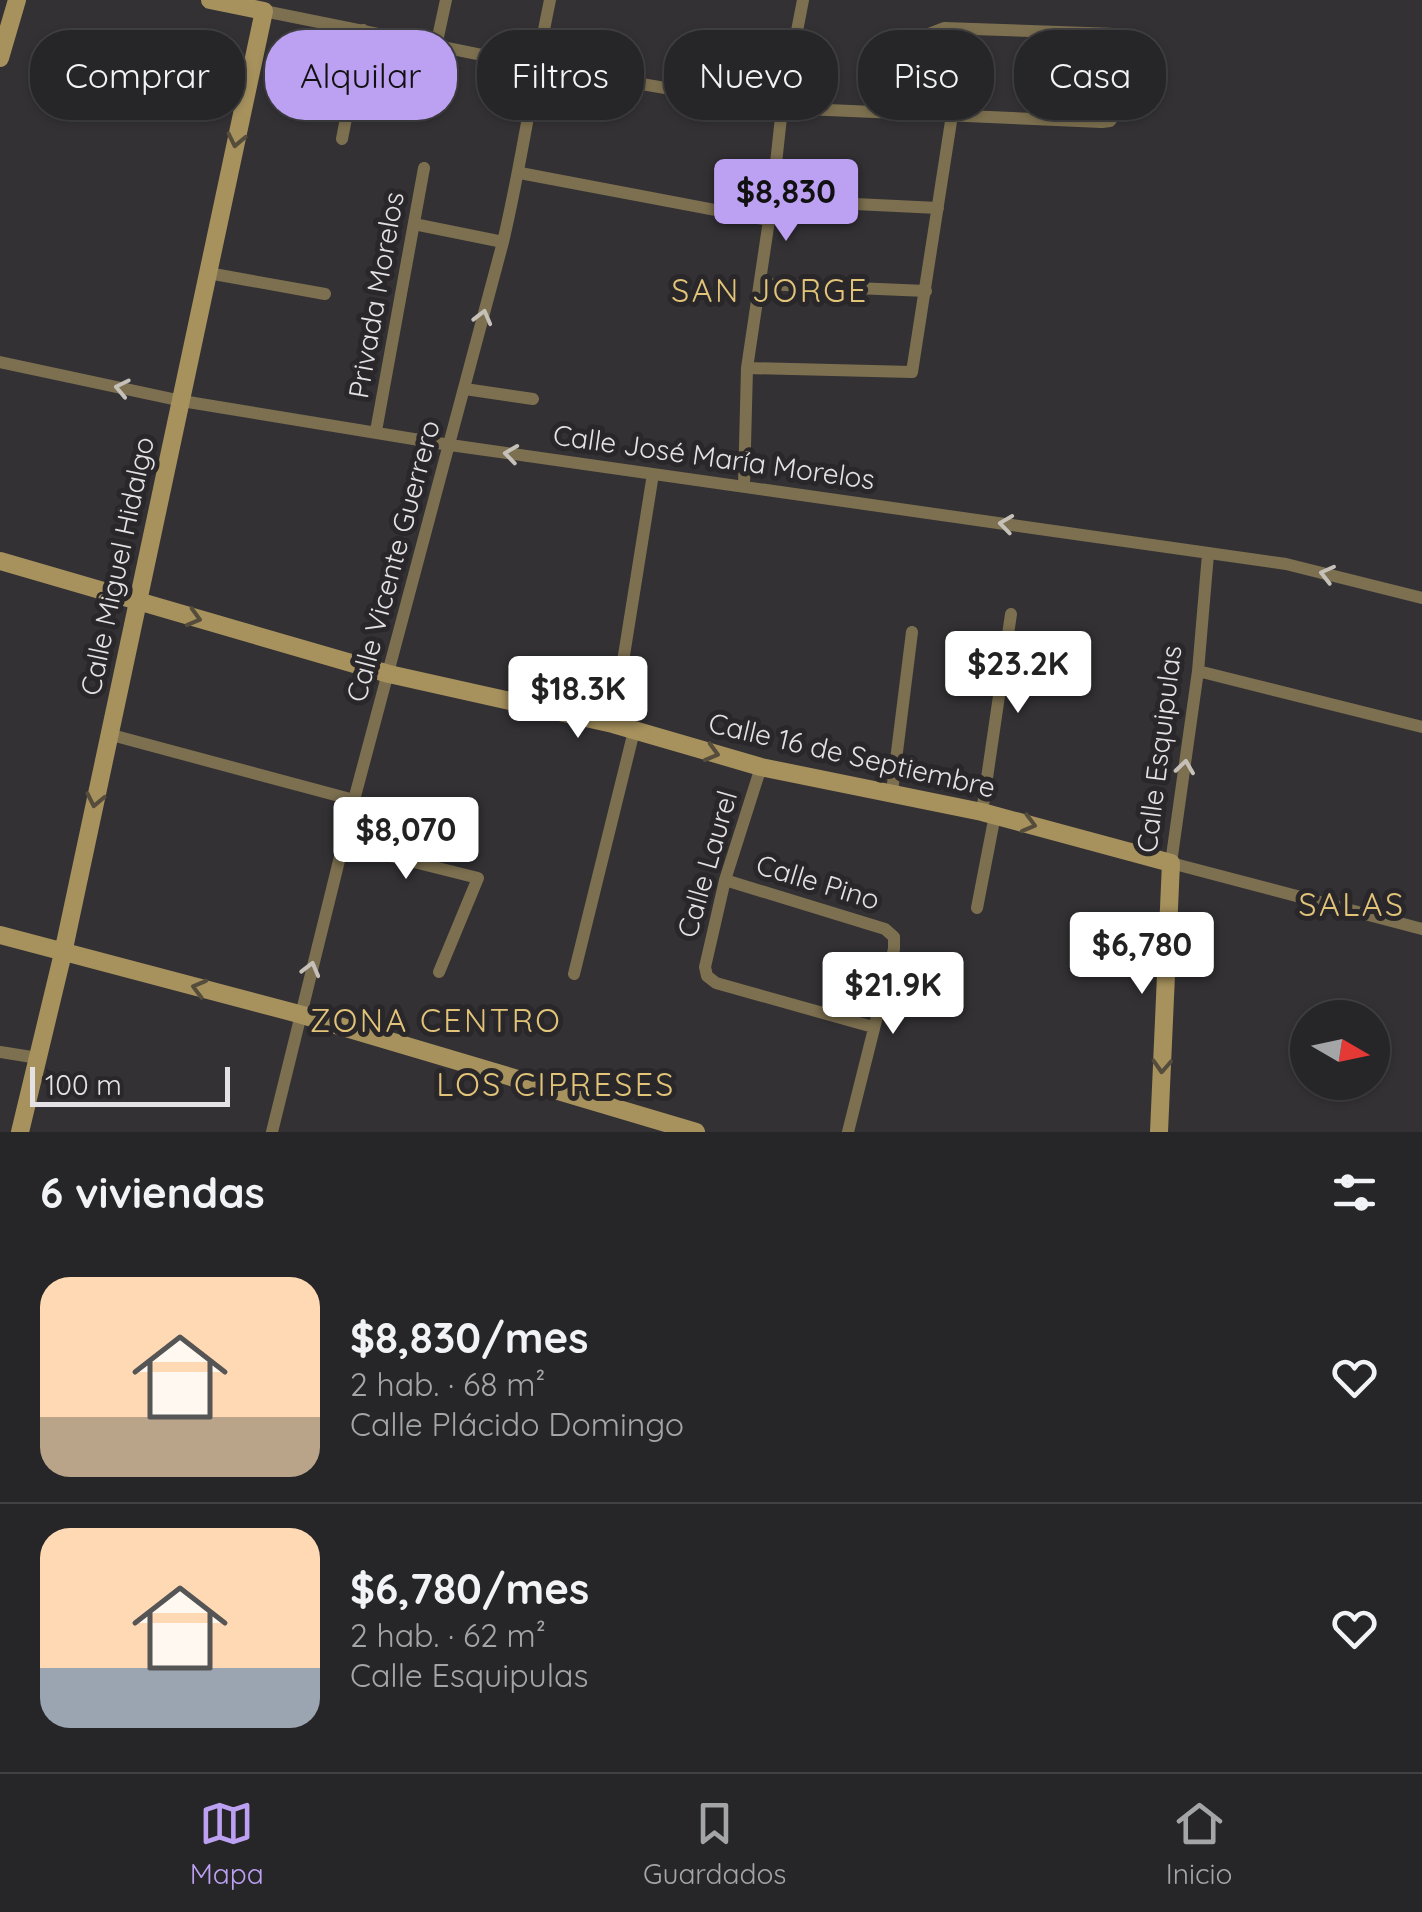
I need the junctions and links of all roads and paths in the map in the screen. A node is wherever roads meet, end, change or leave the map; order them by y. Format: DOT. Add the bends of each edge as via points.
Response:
graph roads {
  1 [pos="17,0"];
  2 [pos="210,0"];
  3 [pos="446,0"];
  4 [pos="550,0"];
  5 [pos="804,0"];
  6 [pos="264,10"];
  7 [pos="364,30"];
  8 [pos="439,30"];
  9 [pos="544,30"];
  10 [pos="798,30"];
  11 [pos="939,30"];
  12 [pos="0,58"];
  13 [pos="994,117"];
  14 [pos="346,120"];
  15 [pos="528,120"];
  16 [pos="781,120"];
  17 [pos="951,120"];
  18 [pos="342,139"];
  19 [pos="424,168"];
  20 [pos="520,173"];
  21 [pos="772,200"];
  22 [pos="938,208"];
  23 [pos="768,220"];
  24 [pos="414,224"];
  25 [pos="503,242"];
  26 [pos="208,273"];
  27 [pos="760,284"];
  28 [pos="926,291"];
  29 [pos="325,294"];
  30 [pos="0,362"];
  31 [pos="746,368"];
  32 [pos="464,389"];
  33 [pos="533,399"];
  34 [pos="182,401"];
  35 [pos="376,431"];
  36 [pos="450,445"];
  37 [pos="653,474"];
  38 [pos="744,485"];
  39 [pos="1208,554"];
  40 [pos="0,561"];
  41 [pos="1422,598"];
  42 [pos="136,601"];
  43 [pos="1012,614"];
  44 [pos="912,632"];
  45 [pos="1198,671"];
  46 [pos="389,674"];
  47 [pos="613,724"];
  48 [pos="1422,727"];
  49 [pos="634,731"];
  50 [pos="108,734"];
  51 [pos="761,766"];
  52 [pos="892,792"];
  53 [pos="354,800"];
  54 [pos="988,814"];
  55 [pos="346,844"];
  56 [pos="1171,864"];
  57 [pos="726,880"];
  58 [pos="978,908"];
  59 [pos="1422,930"];
  60 [pos="0,935"];
  61 [pos="63,953"];
  62 [pos="439,972"];
  63 [pos="574,974"];
  64 [pos="298,1014"];
  65 [pos="873,1027"];
  66 [pos="0,1052"];
  67 [pos="38,1058"];
  68 [pos="20,1132"];
  69 [pos="272,1132"];
  70 [pos="696,1132"];
  71 [pos="848,1132"];
  72 [pos="1160,1132"];
  1 -- 12 [label="street"];
  2 -- 6 [label="street"];
  3 -- 8 [label="street"];
  4 -- 9 [label="street, Calle Vicente Guerrero"];
  5 -- 10 [label="street"];
  6 -- 7 [label="street"];
  6 -- 26 [label="street, Calle Miguel Hidalgo, one-way"];
  11 -- 13 [label="street" via="1122,38 1110,121"];
  14 -- 18 [label="street"];
  15 -- 20 [label="street, Calle Vicente Guerrero"];
  16 -- 21 [label="street"];
  17 -- 22 [label="street"];
  19 -- 24 [label="street, Privada Morelos"];
  20 -- 23 [label="street"];
  20 -- 25 [label="street, Calle Vicente Guerrero"];
  21 -- 22 [label="street"];
  21 -- 23 [label="street"];
  22 -- 28 [label="street"];
  23 -- 27 [label="street"];
  24 -- 25 [label="street"];
  24 -- 35 [label="street, Privada Morelos"];
  32 -- 25 [label="street, Calle Vicente Guerrero, one-way"];
  26 -- 29 [label="street"];
  26 -- 34 [label="street, Calle Miguel Hidalgo"];
  27 -- 28 [label="street"];
  27 -- 31 [label="street"];
  28 -- 31 [label="street" via="912,372"];
  34 -- 30 [label="street, Calle José María Morelos, one-way"];
  31 -- 38 [label="street"];
  32 -- 33 [label="street"];
  32 -- 36 [label="street, Calle Vicente Guerrero"];
  34 -- 35 [label="street, Calle José María Morelos"];
  34 -- 42 [label="street, Calle Miguel Hidalgo"];
  35 -- 36 [label="street, Calle José María Morelos"];
  37 -- 36 [label="street, Calle José María Morelos, one-way"];
  36 -- 46 [label="street, Calle Vicente Guerrero"];
  37 -- 38 [label="street, Calle José María Morelos"];
  37 -- 47 [label="street"];
  39 -- 38 [label="street, Calle José María Morelos, one-way"];
  41 -- 39 [label="street, Calle José María Morelos, one-way" via="1286,564"];
  39 -- 45 [label="street, Calle Esquipulas"];
  40 -- 42 [label="street, Calle 16 de Septiembre"];
  42 -- 46 [label="street, Calle 16 de Septiembre, one-way"];
  42 -- 50 [label="street, Calle Miguel Hidalgo"];
  43 -- 54 [label="street"];
  44 -- 52 [label="street"];
  45 -- 48 [label="street"];
  56 -- 45 [label="street, Calle Esquipulas, one-way"];
  46 -- 47 [label="street, Calle 16 de Septiembre"];
  46 -- 53 [label="street, Calle Vicente Guerrero"];
  47 -- 49 [label="street, Calle 16 de Septiembre"];
  49 -- 51 [label="street, Calle 16 de Septiembre, one-way"];
  49 -- 63 [label="street"];
  50 -- 53 [label="street"];
  50 -- 61 [label="street, Calle Miguel Hidalgo, one-way"];
  51 -- 52 [label="street, Calle 16 de Septiembre"];
  51 -- 57 [label="street, Calle Laurel"];
  52 -- 54 [label="street, Calle 16 de Septiembre"];
  53 -- 55 [label="street, Calle Vicente Guerrero"];
  54 -- 56 [label="street, Calle 16 de Septiembre, one-way"];
  54 -- 58 [label="street"];
  55 -- 62 [label="street" via="478,878"];
  64 -- 55 [label="street, Calle Vicente Guerrero, one-way"];
  56 -- 59 [label="street"];
  56 -- 72 [label="street, Calle Esquipulas, one-way"];
  57 -- 65 [label="street, Calle Pino" via="894,937"];
  57 -- 65 [label="street, Calle Laurel" via="706,976"];
  60 -- 61 [label="street"];
  64 -- 61 [label="street, one-way"];
  61 -- 67 [label="street, Calle Miguel Hidalgo"];
  64 -- 69 [label="street, Calle Vicente Guerrero"];
  64 -- 70 [label="street"];
  65 -- 71 [label="street"];
  66 -- 67 [label="street"];
  67 -- 68 [label="street, Calle Miguel Hidalgo"];
}
